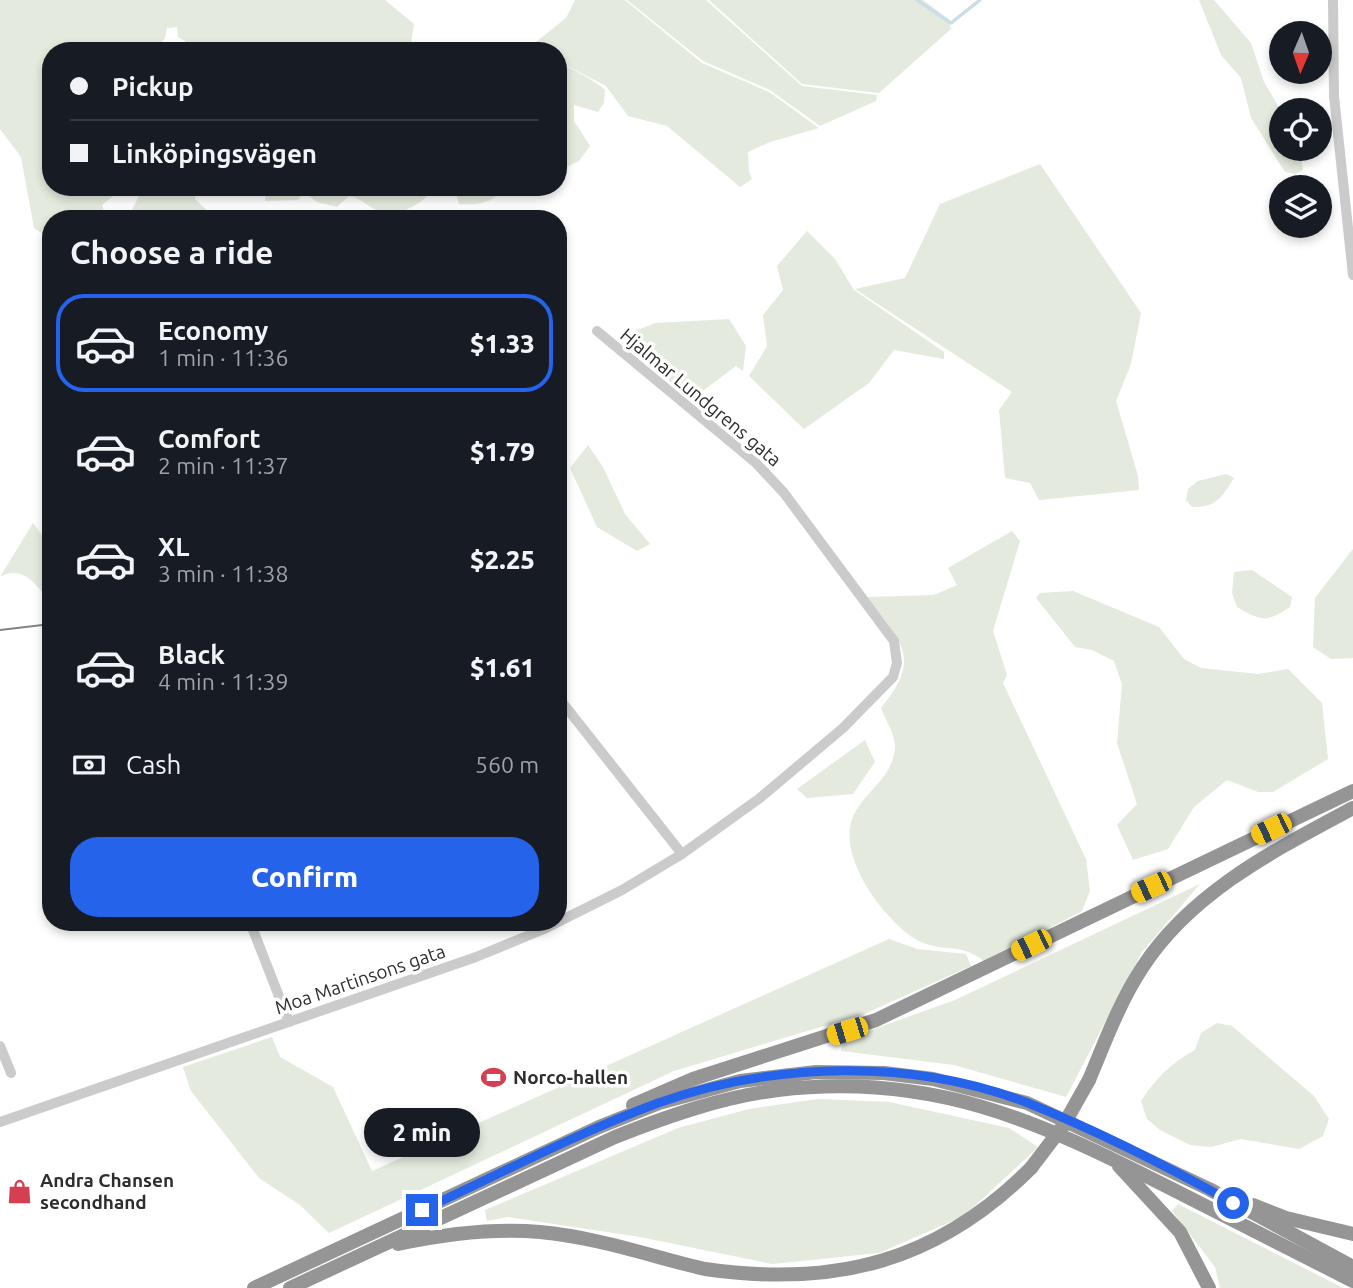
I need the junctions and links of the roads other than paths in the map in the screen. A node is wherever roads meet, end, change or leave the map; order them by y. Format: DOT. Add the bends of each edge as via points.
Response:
graph roads {
  1 [pos="1333,0"];
  2 [pos="1353,275"];
  3 [pos="597,331"];
  4 [pos="897,663"];
  5 [pos="567,708"];
  6 [pos="1353,791"];
  7 [pos="1353,808"];
  8 [pos="682,854"];
  9 [pos="567,917"];
  10 [pos="254,931"];
  11 [pos="537,931"];
  12 [pos="289,1022"];
  13 [pos="0,1046"];
  14 [pos="11,1073"];
  15 [pos="0,1122"];
  16 [pos="599,1127"];
  17 [pos="1111,1158"];
  18 [pos="1209,1189"];
  19 [pos="1353,1234"];
  20 [pos="376,1248"];
  21 [pos="1353,1267"];
  22 [pos="1353,1281"];
  23 [pos="254,1288"];
  24 [pos="290,1288"];
  25 [pos="1209,1288"];
  1 -- 2 [label="street" via="1334,96"];
  3 -- 4 [label="street, Hjalmar Lundgrens gata" via="756,463 784,493 894,641"];
  4 -- 8 [label="street, Moa Martinsons gata" via="889,684 811,756"];
  5 -- 8 [label="street"];
  6 -- 16 [label="highway" via="894,1013 671,1087"];
  7 -- 20 [label="highway, bridge" via="1227,881 1181,920 1127,993 1089,1080 1063,1126 1031,1168 1003,1196 948,1237 892,1263 835,1277 771,1279 540,1232 452,1234"];
  8 -- 9 [label="street, Moa Martinsons gata"];
  10 -- 12 [label="street"];
  11 -- 12 [label="street, Moa Martinsons gata"];
  12 -- 15 [label="street, Moa Martinsons gata"];
  13 -- 14 [label="street"];
  16 -- 18 [label="highway" via="659,1103 740,1081 816,1072 884,1073 981,1089 1027,1103"];
  16 -- 23 [label="highway"];
  17 -- 20 [label="highway" via="1023,1118 932,1094 817,1087 743,1096 664,1118"];
  17 -- 22 [label="highway"];
  17 -- 25 [label="highway" via="1180,1232"];
  18 -- 19 [label="highway" via="1286,1218"];
  18 -- 21 [label="highway"];
  20 -- 24 [label="highway"];
}
